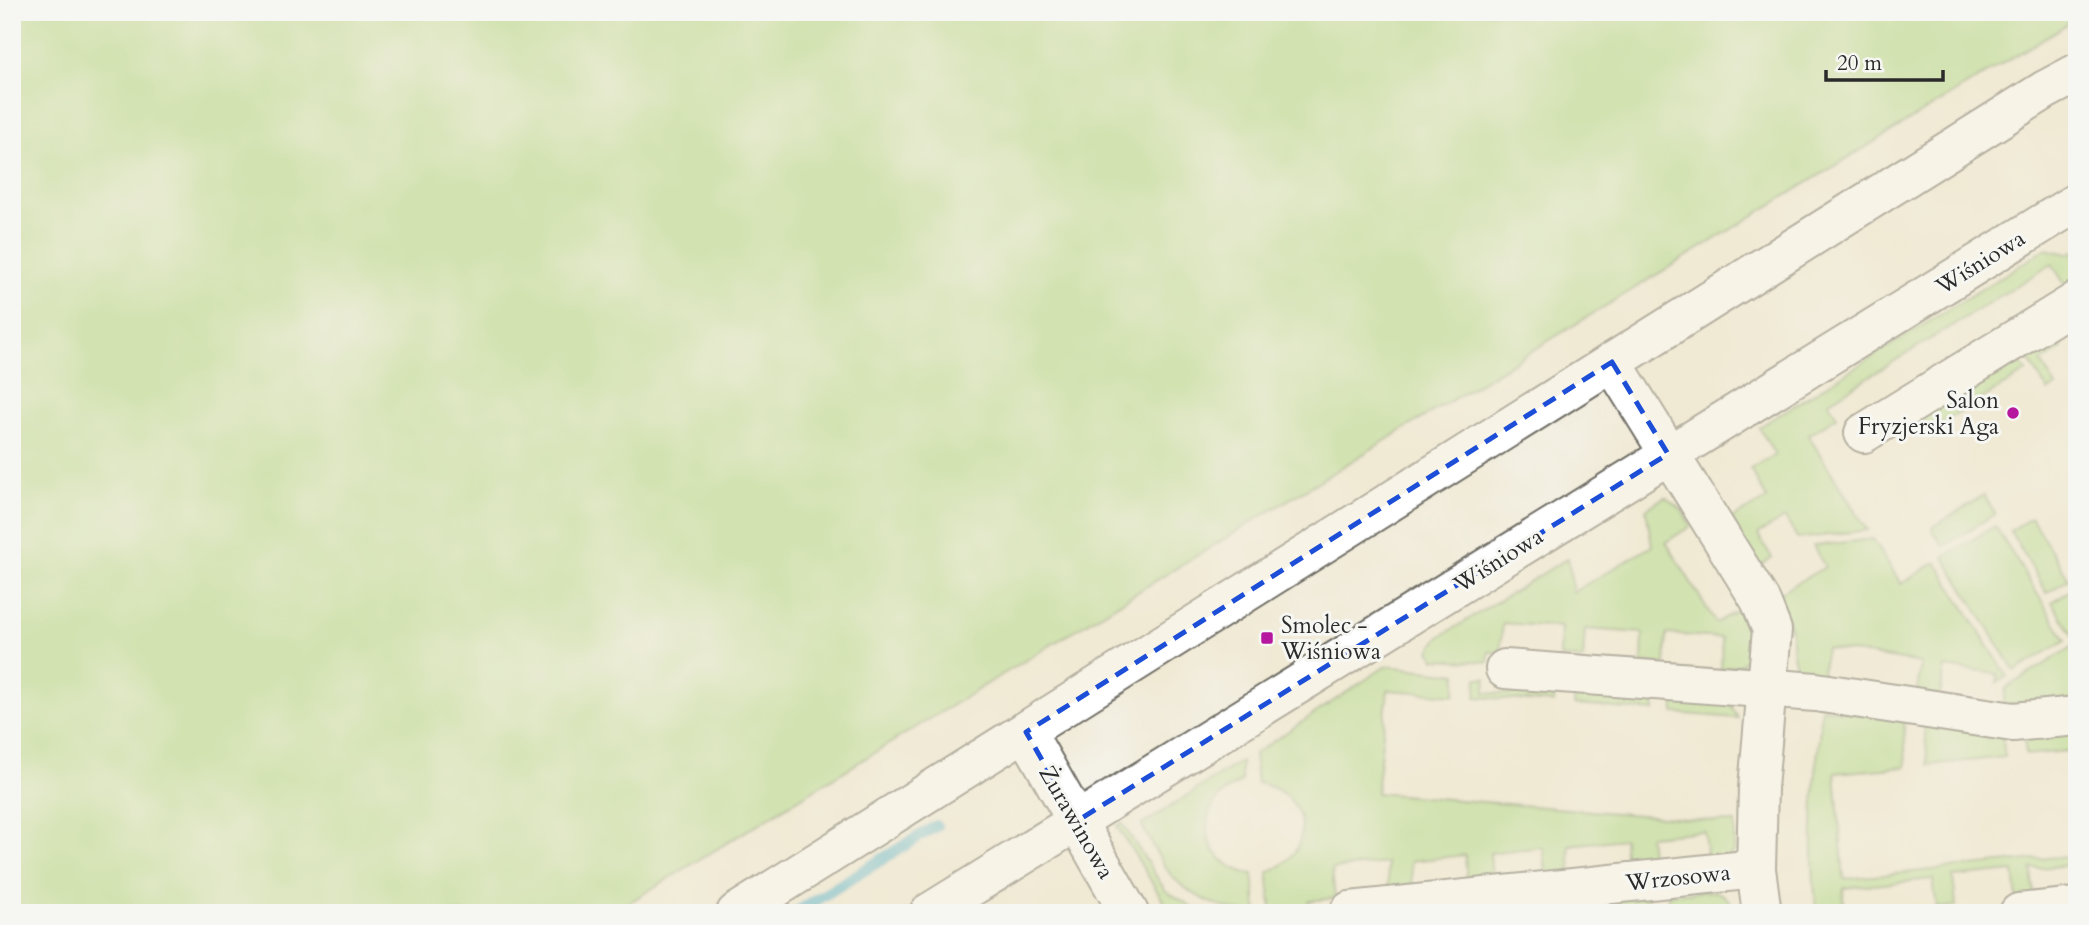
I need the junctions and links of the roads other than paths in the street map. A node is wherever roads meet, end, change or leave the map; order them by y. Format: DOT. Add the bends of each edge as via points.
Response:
graph roads {
  1 [pos="2077,73"];
  2 [pos="2074,212"];
  3 [pos="2077,301"];
  4 [pos="1612,362"];
  5 [pos="1864,433"];
  6 [pos="1668,454"];
  7 [pos="1505,669"];
  8 [pos="1767,688"];
  9 [pos="2077,716"];
  10 [pos="1026,732"];
  11 [pos="1077,821"];
  12 [pos="1756,869"];
  13 [pos="2077,906"];
  14 [pos="1350,911"];
  15 [pos="736,913"];
  16 [pos="929,913"];
  17 [pos="1129,913"];
  18 [pos="1762,913"];
  19 [pos="2019,913"];
  1 -- 4 [label="street"];
  2 -- 6 [label="street, Wiśniowa"];
  3 -- 5 [label="street"];
  4 -- 6 [label="street, Wrzosowa"];
  4 -- 10 [label="street"];
  6 -- 8 [label="street, Wrzosowa" via="1760,600 1772,631"];
  6 -- 11 [label="street, Wiśniowa"];
  7 -- 8 [label="street"];
  8 -- 9 [label="street" via="2013,722"];
  8 -- 12 [label="street, Wrzosowa"];
  10 -- 11 [label="street, Żurawinowa"];
  10 -- 15 [label="street"];
  11 -- 16 [label="street, Wiśniowa"];
  11 -- 17 [label="street, Żurawinowa"];
  12 -- 14 [label="street, Wrzosowa"];
  12 -- 18 [label="street, Wrzosowa"];
  13 -- 19 [label="street"];
}
